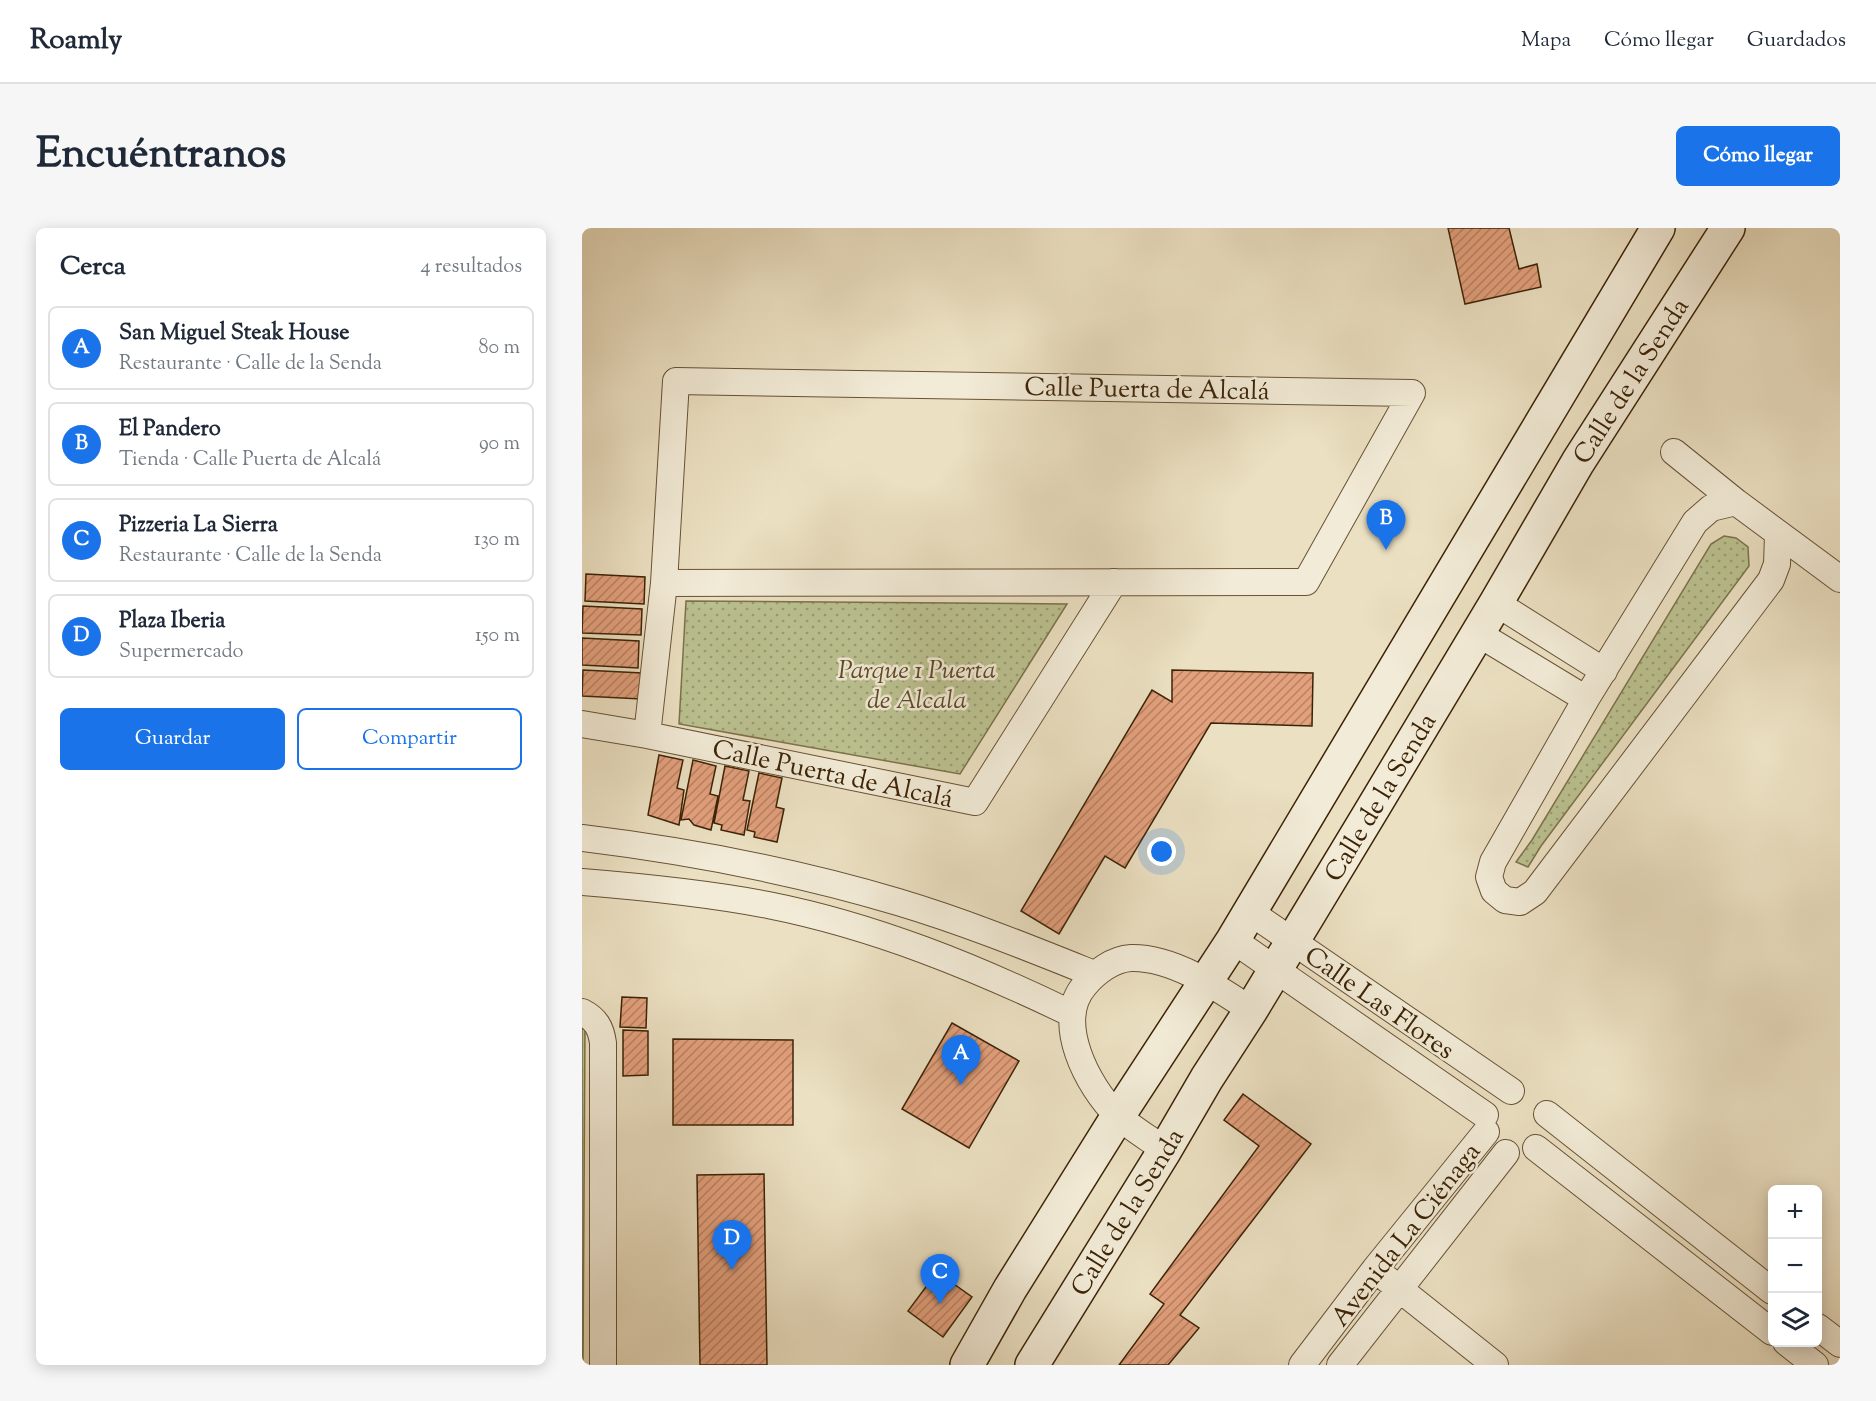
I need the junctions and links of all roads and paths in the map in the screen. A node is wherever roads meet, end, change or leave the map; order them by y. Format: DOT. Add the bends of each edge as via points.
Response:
graph roads {
  1 [pos="1658,228"];
  2 [pos="1728,228"];
  3 [pos="1674,452"];
  4 [pos="1736,502"];
  5 [pos="1778,534"];
  6 [pos="1840,579"];
  7 [pos="1114,582"];
  8 [pos="664,583"];
  9 [pos="1496,603"];
  10 [pos="1477,633"];
  11 [pos="1604,671"];
  12 [pos="1586,699"];
  13 [pos="582,724"];
  14 [pos="647,735"];
  15 [pos="582,838"];
  16 [pos="582,882"];
  17 [pos="1250,912"];
  18 [pos="980,929"];
  19 [pos="1233,939"];
  20 [pos="1292,941"];
  21 [pos="966,965"];
  22 [pos="1276,969"];
  23 [pos="1094,974"];
  24 [pos="1207,981"];
  25 [pos="1251,1010"];
  26 [pos="582,1012"];
  27 [pos="1072,1014"];
  28 [pos="1511,1091"];
  29 [pos="1547,1114"];
  30 [pos="1118,1116"];
  31 [pos="1485,1124"];
  32 [pos="1536,1148"];
  33 [pos="1165,1150"];
  34 [pos="1506,1153"];
  35 [pos="1375,1269"];
  36 [pos="1768,1288"];
  37 [pos="1400,1289"];
  38 [pos="1768,1328"];
  39 [pos="1822,1330"];
  40 [pos="1840,1344"];
  41 [pos="1792,1347"];
  42 [pos="603,1365"];
  43 [pos="968,1365"];
  44 [pos="1032,1365"];
  45 [pos="1302,1365"];
  46 [pos="1340,1365"];
  47 [pos="1495,1365"];
  48 [pos="1815,1365"];
  1 -- 17 [label="main road, Calle de la Senda"];
  2 -- 9 [label="main road, Calle de la Senda" via="1578,462"];
  3 -- 4 [label="street"];
  4 -- 5 [label="street"];
  4 -- 11 [label="street" via="1711,508 1695,522"];
  5 -- 6 [label="street"];
  5 -- 12 [label="street" via="1777,564 1771,580 1535,892 1520,902 1505,900 1494,891 1489,877 1494,862"];
  7 -- 8 [label="street, Calle Puerta de Alcalá"];
  7 -- 8 [label="street, Calle Puerta de Alcalá" via="1306,582 1412,393 676,381"];
  7 -- 14 [label="street, Calle Puerta de Alcalá" via="975,802"];
  8 -- 14 [label="street, Calle Puerta de Alcalá"];
  9 -- 10 [label="main road, Calle de la Senda"];
  9 -- 11 [label="street"];
  10 -- 12 [label="street"];
  10 -- 20 [label="main road, Calle de la Senda"];
  11 -- 12 [label="street"];
  13 -- 14 [label="street, Calle Puerta de Alcalá"];
  15 -- 18 [label="street" via="736,861 899,902"];
  16 -- 21 [label="street" via="667,889 769,905 869,931"];
  17 -- 19 [label="main road, Calle de la Senda"];
  17 -- 20 [label="street, Calle Las Flores"];
  18 -- 21 [label="street"];
  18 -- 23 [label="street"];
  19 -- 22 [label="street, Calle Las Flores"];
  19 -- 24 [label="main road, Calle de la Senda"];
  20 -- 22 [label="main road, Calle de la Senda"];
  20 -- 28 [label="street, Calle Las Flores"];
  21 -- 27 [label="street"];
  22 -- 25 [label="main road, Calle de la Senda"];
  22 -- 31 [label="street, Calle Las Flores"];
  23 -- 24 [label="street" via="1131,958 1163,963"];
  23 -- 27 [label="street" via="1080,990"];
  24 -- 25 [label="street"];
  24 -- 30 [label="main road, Calle de la Senda"];
  25 -- 33 [label="main road, Calle de la Senda"];
  26 -- 42 [label="street" via="594,1020 603,1043"];
  27 -- 30 [label="street" via="1075,1045 1085,1070"];
  28 -- 29 [label="street" via="1537,1099"];
  28 -- 31 [label="street" via="1490,1104"];
  29 -- 32 [label="street" via="1547,1133"];
  29 -- 36 [label="street"];
  30 -- 33 [label="street"];
  30 -- 43 [label="main road, Calle de la Senda" via="1010,1289"];
  31 -- 34 [label="street" via="1490,1141"];
  31 -- 35 [label="street, Avenida La Ciénaga"];
  32 -- 34 [label="street" via="1516,1155"];
  32 -- 38 [label="street"];
  33 -- 44 [label="main road, Calle de la Senda"];
  34 -- 37 [label="street, Avenida La Ciénaga"];
  35 -- 37 [label="street"];
  35 -- 45 [label="street, Avenida La Ciénaga"];
  37 -- 46 [label="street, Avenida La Ciénaga"];
  37 -- 47 [label="street"];
  39 -- 40 [label="street"];
  41 -- 48 [label="street"];
}
